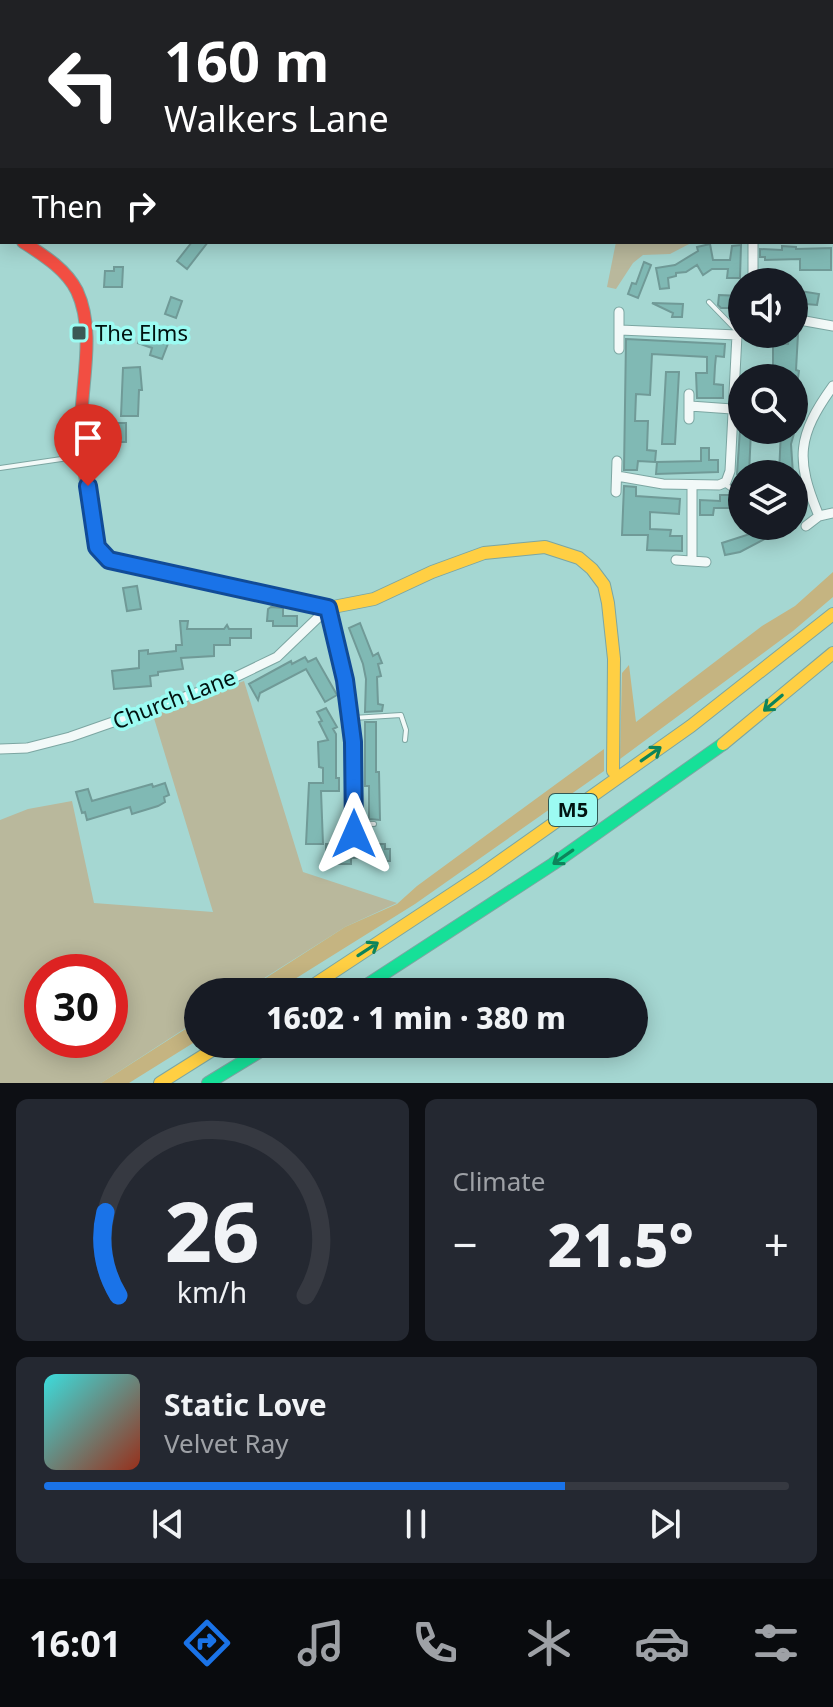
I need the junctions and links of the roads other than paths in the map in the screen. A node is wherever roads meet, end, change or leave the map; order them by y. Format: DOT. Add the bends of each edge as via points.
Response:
graph roads {
  1 [pos="26,244"];
  2 [pos="753,244"];
  3 [pos="753,268"];
  4 [pos="709,302"];
  5 [pos="619,312"];
  6 [pos="728,319"];
  7 [pos="808,322"];
  8 [pos="833,326"];
  9 [pos="620,330"];
  10 [pos="728,330"];
  11 [pos="619,349"];
  12 [pos="833,386"];
  13 [pos="689,394"];
  14 [pos="690,406"];
  15 [pos="728,409"];
  16 [pos="689,419"];
  17 [pos="731,444"];
  18 [pos="84,456"];
  19 [pos="617,461"];
  20 [pos="0,468"];
  21 [pos="617,476"];
  22 [pos="724,483"];
  23 [pos="692,485"];
  24 [pos="728,486"];
  25 [pos="616,492"];
  26 [pos="833,513"];
  27 [pos="819,516"];
  28 [pos="808,524"];
  29 [pos="676,560"];
  30 [pos="692,560"];
  31 [pos="706,562"];
  32 [pos="328,608"];
  33 [pos="833,614"];
  34 [pos="833,653"];
  35 [pos="350,719"];
  36 [pos="405,740"];
  37 [pos="0,749"];
  38 [pos="613,771"];
  39 [pos="354,822"];
  40 [pos="374,824"];
  41 [pos="354,834"];
  42 [pos="324,978"];
  43 [pos="378,978"];
  44 [pos="200,1058"];
  45 [pos="249,1058"];
  46 [pos="160,1083"];
  47 [pos="208,1083"];
  1 -- 18 [label="main road" via="51,261 79,296 84,319"];
  2 -- 3 [label="street"];
  4 -- 6 [label="lane"];
  5 -- 9 [label="street"];
  7 -- 8 [label="street"];
  9 -- 10 [label="street"];
  9 -- 11 [label="street"];
  12 -- 27 [label="street" via="814,413 803,444 809,493"];
  13 -- 14 [label="street"];
  14 -- 15 [label="street"];
  14 -- 16 [label="street"];
  17 -- 22 [label="street" via="729,478"];
  18 -- 20 [label="lane"];
  18 -- 32 [label="main road" via="97,547 109,560"];
  19 -- 21 [label="street"];
  21 -- 23 [label="street"];
  21 -- 25 [label="street"];
  22 -- 23 [label="street"];
  22 -- 24 [label="lane"];
  23 -- 30 [label="street"];
  26 -- 27 [label="street"];
  27 -- 28 [label="street"];
  29 -- 30 [label="street"];
  30 -- 31 [label="street"];
  32 -- 35 [label="street"];
  32 -- 37 [label="street, Church Lane" via="277,657 219,685 70,737"];
  32 -- 38 [label="main road" via="374,599 484,553 545,547 579,558 604,585 608,603 614,659"];
  42 -- 33 [label="main road, M5, one-way" via="691,726"];
  34 -- 43 [label="main road, M5, one-way" via="712,753"];
  35 -- 36 [label="lane" via="401,715"];
  35 -- 39 [label="street"];
  39 -- 40 [label="lane"];
  39 -- 41 [label="street"];
  44 -- 46 [label="main road"];
  45 -- 47 [label="main road"];
}
